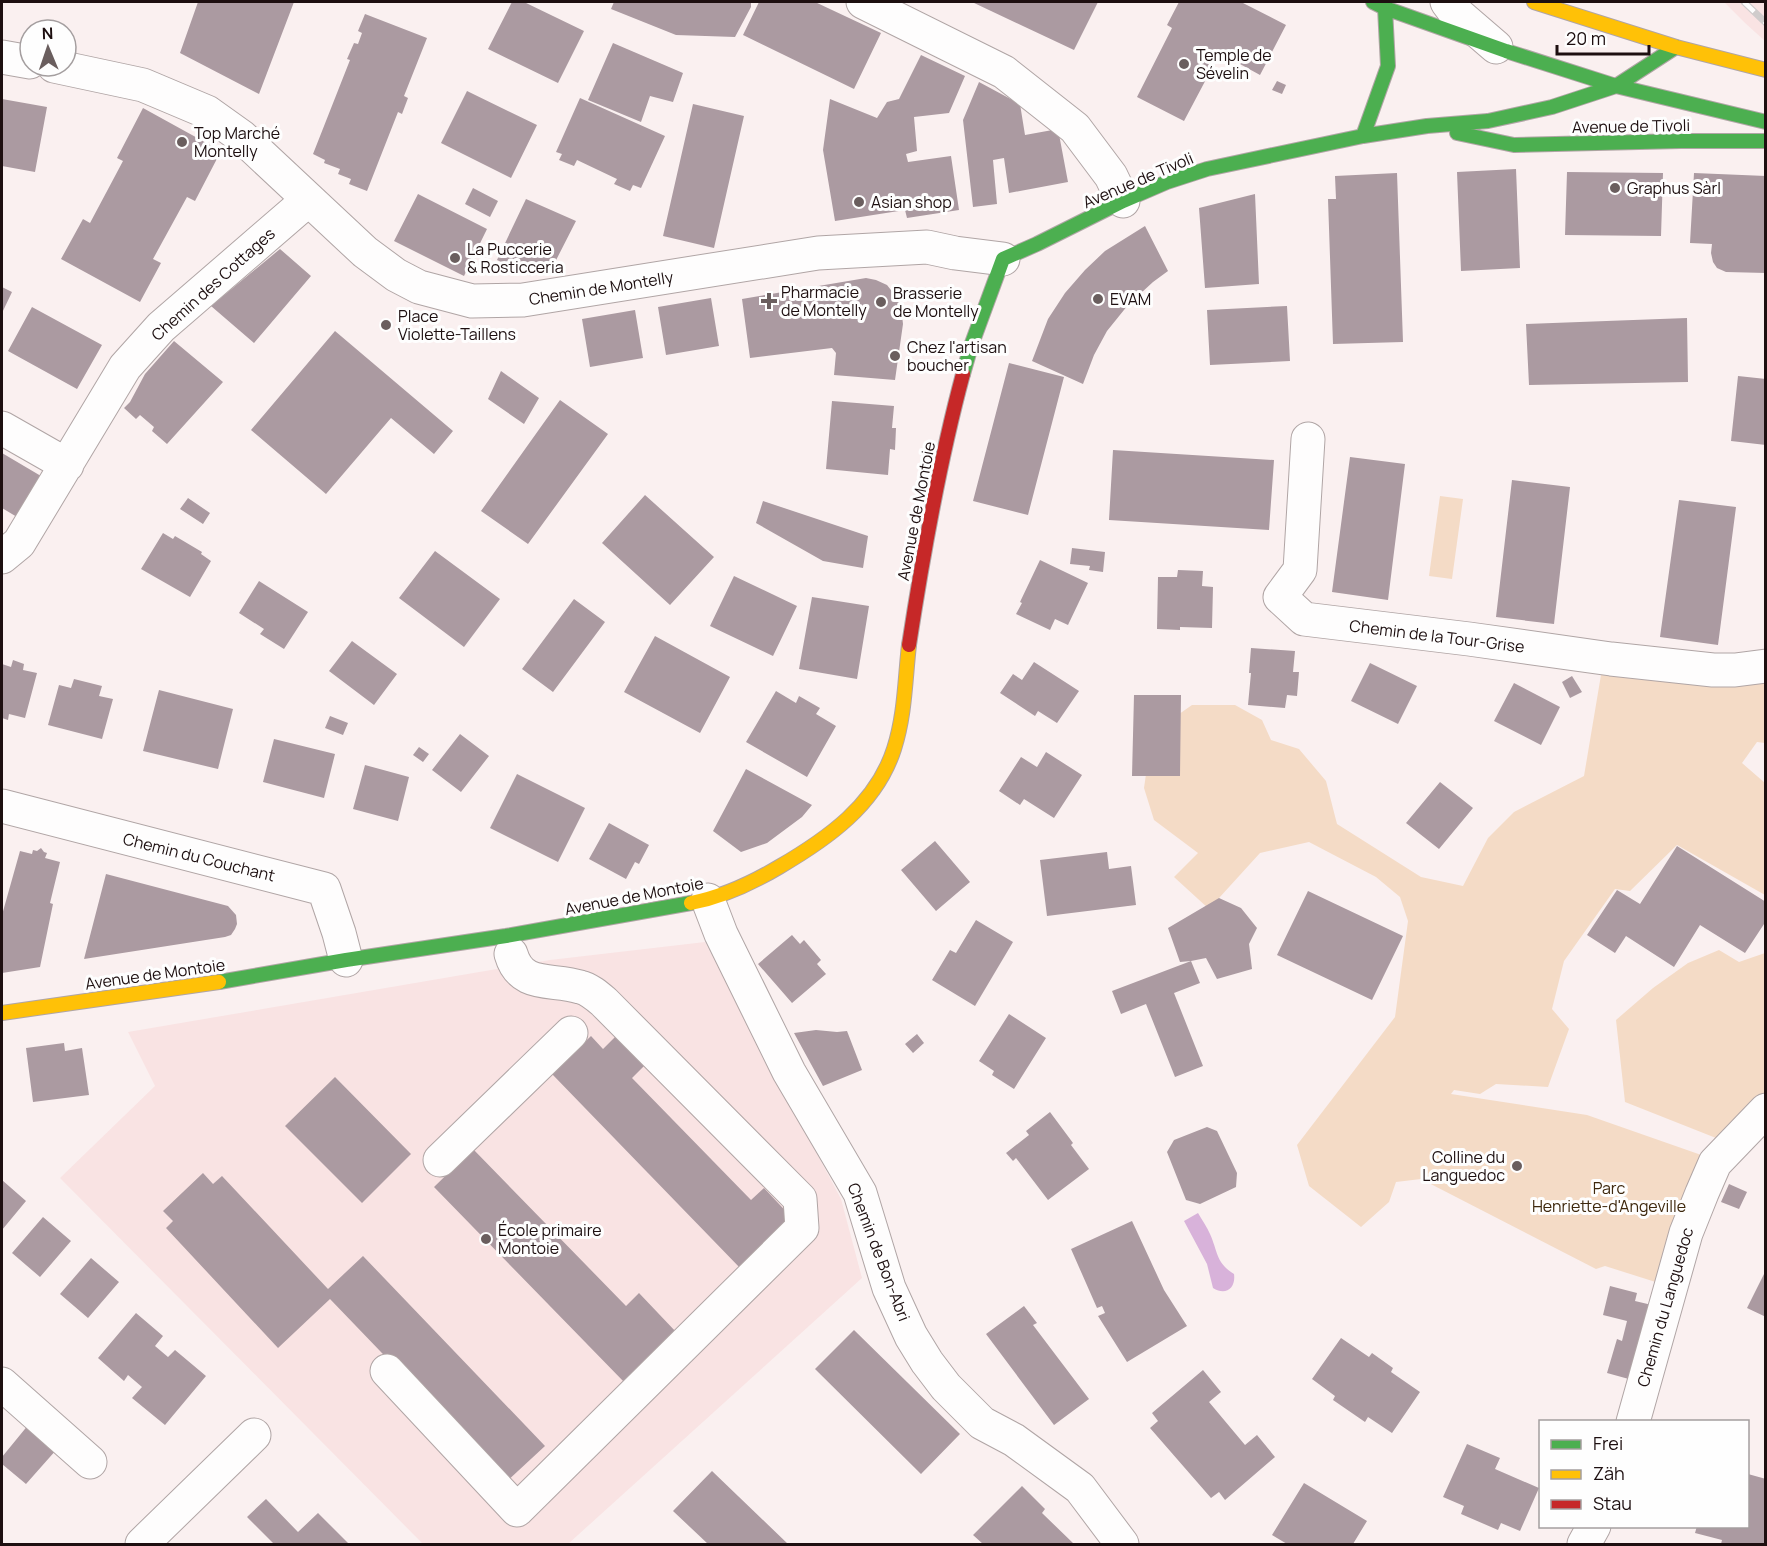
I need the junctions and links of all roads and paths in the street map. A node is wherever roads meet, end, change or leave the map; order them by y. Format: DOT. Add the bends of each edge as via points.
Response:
graph roads {
  1 [pos="863,2"];
  2 [pos="1447,2"];
  3 [pos="1533,2"];
  4 [pos="1383,4"];
  5 [pos="1676,47"];
  6 [pos="1498,48"];
  7 [pos="2,57"];
  8 [pos="18,60"];
  9 [pos="1766,70"];
  10 [pos="78,71"];
  11 [pos="1616,86"];
  12 [pos="1766,122"];
  13 [pos="1427,126"];
  14 [pos="1363,136"];
  15 [pos="1766,141"];
  16 [pos="308,200"];
  17 [pos="1122,201"];
  18 [pos="1003,259"];
  19 [pos="2,428"];
  20 [pos="1308,439"];
  21 [pos="66,465"];
  22 [pos="2,557"];
  23 [pos="1766,666"];
  24 [pos="2,806"];
  25 [pos="708,900"];
  26 [pos="511,954"];
  27 [pos="346,960"];
  28 [pos="2,1013"];
  29 [pos="571,1034"];
  30 [pos="1766,1110"];
  31 [pos="440,1160"];
  32 [pos="387,1371"];
  33 [pos="2,1384"];
  34 [pos="1635,1420"];
  35 [pos="254,1434"];
  36 [pos="90,1462"];
  37 [pos="1593,1528"];
  38 [pos="142,1545"];
  39 [pos="1122,1545"];
  40 [pos="1584,1545"];
  1 -- 17 [label="street" via="1004,72 1075,128 1111,176"];
  2 -- 6 [label="street"];
  3 -- 5 [label="street"];
  4 -- 6 [label="street"];
  4 -- 14 [label="street" via="1388,66"];
  5 -- 9 [label="street"];
  5 -- 11 [label="street, Avenue de Tivoli"];
  6 -- 11 [label="street"];
  7 -- 8 [label="street"];
  10 -- 16 [label="street, Chemin de Montelly" via="143,85 207,112 242,137"];
  11 -- 12 [label="street, Avenue de Tivoli"];
  11 -- 13 [label="street, Avenue de Tivoli" via="1488,122"];
  13 -- 14 [label="street, Avenue de Tivoli"];
  13 -- 15 [label="street, Avenue de Tivoli" via="1514,145"];
  14 -- 17 [label="street, Avenue de Tivoli" via="1207,169"];
  16 -- 18 [label="street, Chemin de Montelly" via="396,275 419,287 472,302 523,300 818,253 927,247"];
  16 -- 21 [label="street, Chemin des Cottages" via="161,327 125,367"];
  17 -- 18 [label="street, Avenue de Tivoli"];
  18 -- 25 [label="street, Avenue de Montoie" via="971,346 955,404 926,536 900,729 884,772 866,800 830,835 758,879"];
  19 -- 21 [label="street"];
  20 -- 23 [label="street, Chemin de la Tour-Grise" via="1300,570 1280,597 1304,619 1713,670"];
  21 -- 22 [label="street, Chemin des Cottages" via="19,543"];
  24 -- 27 [label="street, Chemin du Couchant" via="324,889"];
  25 -- 27 [label="street, Avenue de Montoie"];
  25 -- 39 [label="street, Chemin de Bon-Abri" via="789,1072 860,1194 889,1288 927,1362 982,1423 1014,1440 1080,1488"];
  26 -- 32 [label="street" via="514,965 524,976 581,987 604,1002 800,1199 802,1228 517,1510"];
  27 -- 28 [label="street, Avenue de Montoie"];
  29 -- 31 [label="street"];
  30 -- 34 [label="street, Chemin du Languedoc" via="1715,1163 1702,1193 1686,1233"];
  33 -- 36 [label="street"];
  35 -- 38 [label="street"];
  37 -- 40 [label="street"];
}
